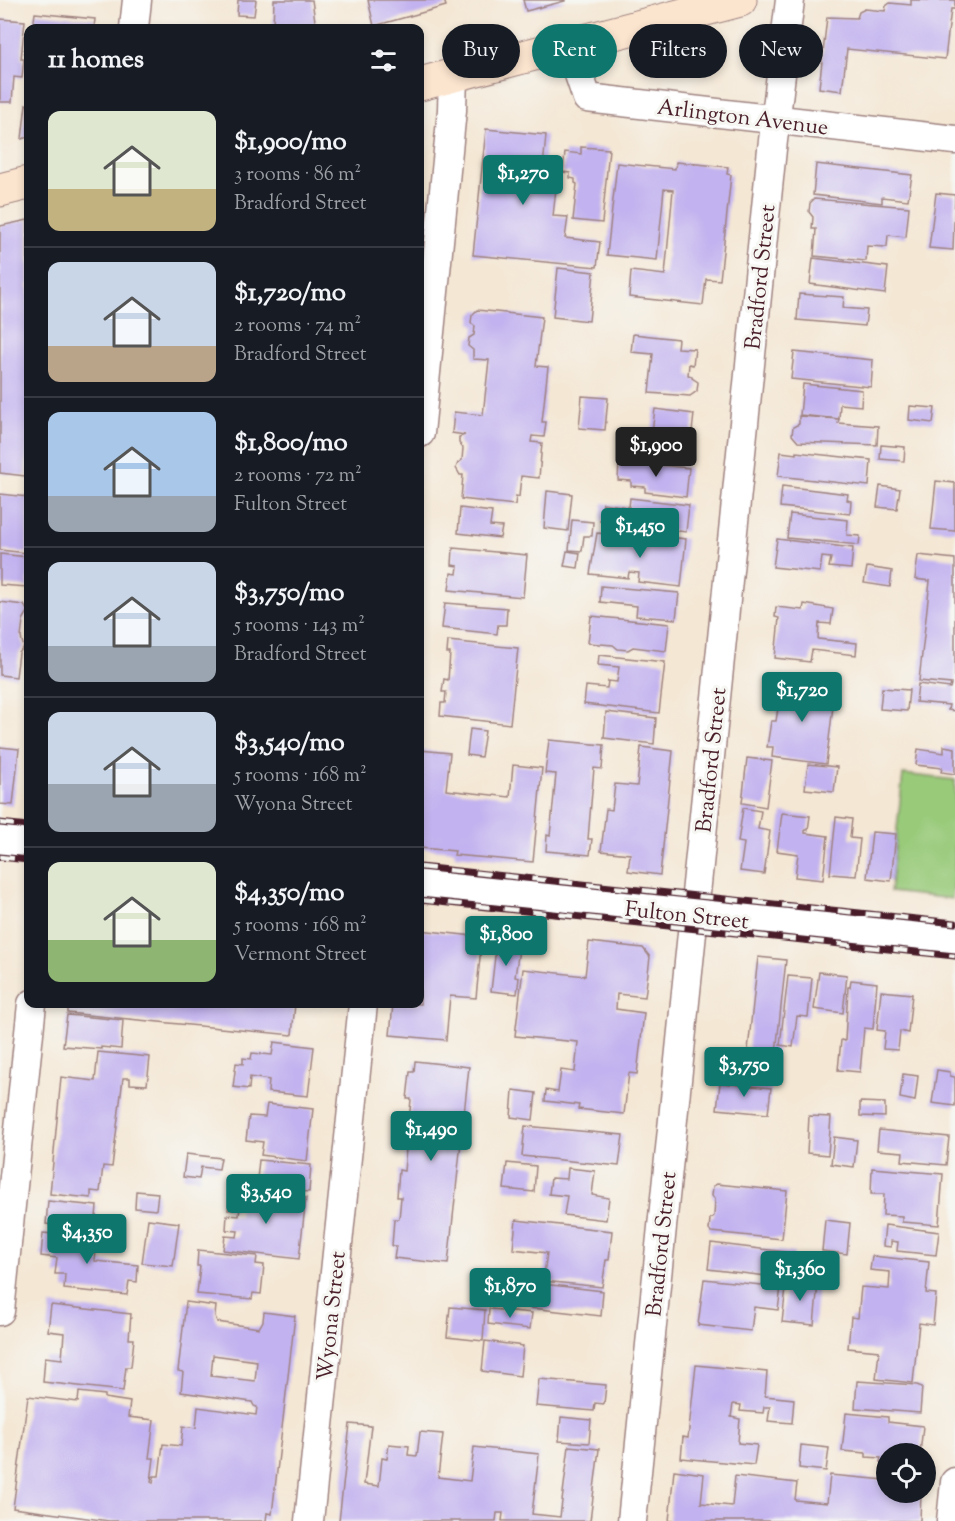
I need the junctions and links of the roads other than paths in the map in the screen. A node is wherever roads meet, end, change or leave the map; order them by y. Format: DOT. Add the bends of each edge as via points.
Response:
graph roads {
  1 [pos="137,0"];
  2 [pos="740,0"];
  3 [pos="790,0"];
  4 [pos="134,24"];
  5 [pos="617,32"];
  6 [pos="442,78"];
  7 [pos="453,78"];
  8 [pos="580,78"];
  9 [pos="424,83"];
  10 [pos="775,120"];
  11 [pos="955,140"];
  12 [pos="24,184"];
  13 [pos="0,190"];
  14 [pos="424,393"];
  15 [pos="0,839"];
  16 [pos="24,842"];
  17 [pos="424,885"];
  18 [pos="694,914"];
  19 [pos="955,940"];
  20 [pos="32,1008"];
  21 [pos="363,1008"];
  22 [pos="0,1311"];
  23 [pos="955,1482"];
  24 [pos="309,1521"];
  25 [pos="632,1521"];
  26 [pos="951,1521"];
  1 -- 4 [label="street"];
  2 -- 5 [label="main road"];
  3 -- 10 [label="street, Bradford Street"];
  6 -- 9 [label="main road"];
  7 -- 14 [label="street"];
  8 -- 10 [label="street, Arlington Avenue" via="587,98"];
  10 -- 11 [label="street, Arlington Avenue"];
  10 -- 18 [label="street, Bradford Street"];
  12 -- 13 [label="main road"];
  15 -- 16 [label="street"];
  17 -- 18 [label="street, Fulton Street"];
  18 -- 19 [label="street, Fulton Street"];
  18 -- 25 [label="street, Bradford Street"];
  20 -- 22 [label="street"];
  21 -- 24 [label="street, Wyona Street"];
  23 -- 26 [label="street"];
}
